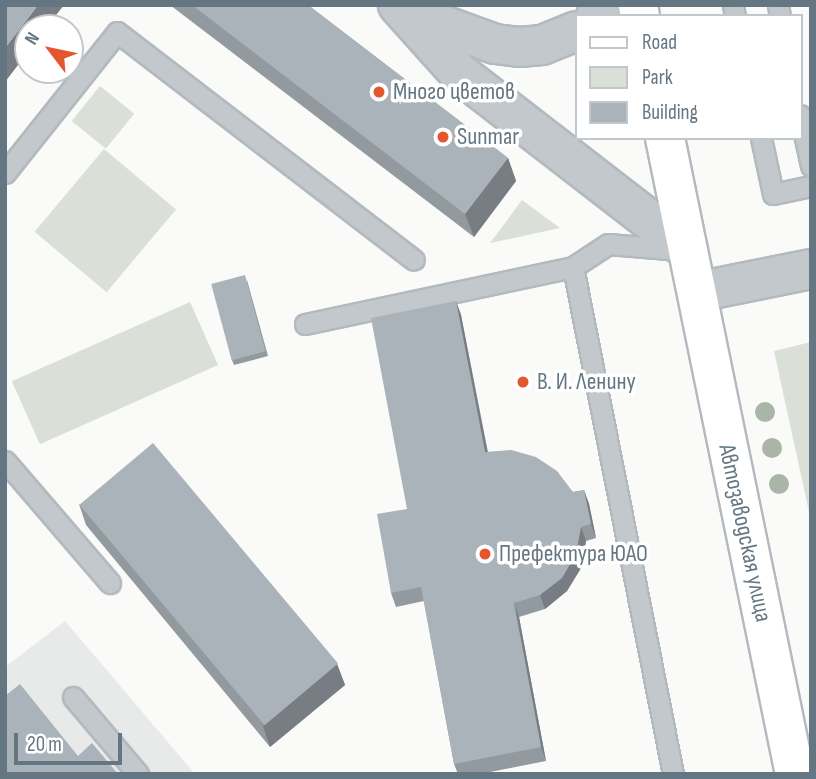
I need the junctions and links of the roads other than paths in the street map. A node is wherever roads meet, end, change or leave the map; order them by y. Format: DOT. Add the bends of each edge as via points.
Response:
graph roads {
  1 [pos="403,9"];
  2 [pos="574,32"];
  3 [pos="802,124"];
  4 [pos="665,140"];
  5 [pos="761,140"];
  6 [pos="811,166"];
  7 [pos="5,173"];
  8 [pos="811,186"];
  9 [pos="688,250"];
  10 [pos="414,260"];
  11 [pos="573,267"];
  12 [pos="811,269"];
  13 [pos="697,292"];
  14 [pos="305,324"];
  15 [pos="5,461"];
  16 [pos="110,583"];
  17 [pos="73,697"];
  18 [pos="138,774"];
  19 [pos="673,774"];
  20 [pos="795,774"];
  1 -- 2 [label="street" via="495,44 542,45"];
  1 -- 9 [label="street" via="459,73"];
  3 -- 6 [label="lane"];
  4 -- 9 [label="main road, Автозаводская улица"];
  5 -- 8 [label="lane" via="773,194"];
  7 -- 10 [label="lane" via="117,32"];
  9 -- 11 [label="lane" via="608,244"];
  9 -- 13 [label="main road, Автозаводская улица"];
  11 -- 14 [label="lane"];
  11 -- 19 [label="lane"];
  12 -- 13 [label="street"];
  13 -- 20 [label="main road, Автозаводская улица"];
  15 -- 16 [label="lane"];
  17 -- 18 [label="lane"];
}
